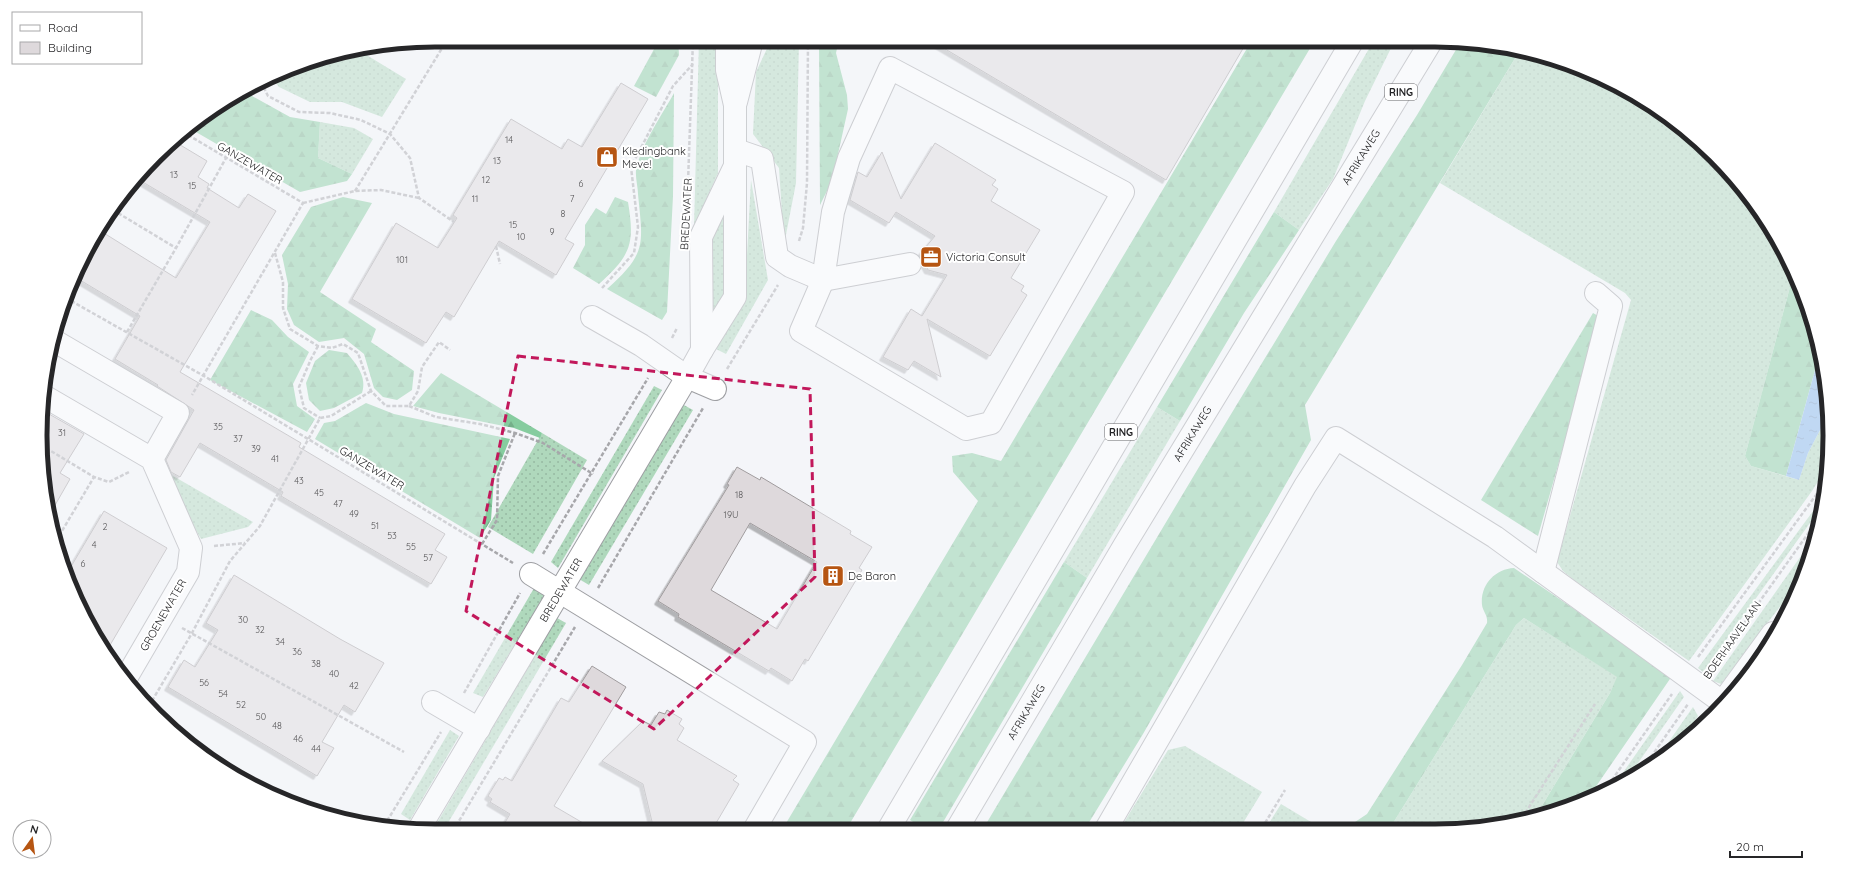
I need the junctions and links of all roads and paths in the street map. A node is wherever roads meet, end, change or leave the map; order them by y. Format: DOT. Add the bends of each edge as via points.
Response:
graph roads {
  1 [pos="443,47"];
  2 [pos="693,47"];
  3 [pos="727,47"];
  4 [pos="750,47"];
  5 [pos="1350,47"];
  6 [pos="1428,47"];
  7 [pos="693,64"];
  8 [pos="264,87"];
  9 [pos="736,106"];
  10 [pos="390,134"];
  11 [pos="189,135"];
  12 [pos="736,156"];
  13 [pos="226,158"];
  14 [pos="355,191"];
  15 [pos="419,198"];
  16 [pos="303,203"];
  17 [pos="117,213"];
  18 [pos="686,214"];
  19 [pos="454,222"];
  20 [pos="496,246"];
  21 [pos="176,248"];
  22 [pos="275,253"];
  23 [pos="500,264"];
  24 [pos="910,264"];
  25 [pos="823,280"];
  26 [pos="602,288"];
  27 [pos="1596,293"];
  28 [pos="72,301"];
  29 [pos="592,317"];
  30 [pos="681,322"];
  31 [pos="127,332"];
  32 [pos="58,343"];
  33 [pos="318,346"];
  34 [pos="450,350"];
  35 [pos="702,350"];
  36 [pos="660,357"];
  37 [pos="204,376"];
  38 [pos="688,377"];
  39 [pos="714,389"];
  40 [pos="371,391"];
  41 [pos="49,399"];
  42 [pos="408,406"];
  43 [pos="178,413"];
  44 [pos="320,418"];
  45 [pos="515,433"];
  46 [pos="307,439"];
  47 [pos="48,450"];
  48 [pos="152,459"];
  49 [pos="593,474"];
  50 [pos="94,477"];
  51 [pos="1819,489"];
  52 [pos="1816,495"];
  53 [pos="1812,526"];
  54 [pos="60,535"];
  55 [pos="246,543"];
  56 [pos="482,544"];
  57 [pos="191,548"];
  58 [pos="1543,572"];
  59 [pos="531,574"];
  60 [pos="560,591"];
  61 [pos="163,616"];
  62 [pos="192,633"];
  63 [pos="129,674"];
  64 [pos="1692,681"];
  65 [pos="1720,699"];
  66 [pos="152,701"];
  67 [pos="433,702"];
  68 [pos="1595,704"];
  69 [pos="479,729"];
  70 [pos="404,752"];
  71 [pos="1648,760"];
  72 [pos="1612,781"];
  73 [pos="1285,790"];
  74 [pos="1525,813"];
  75 [pos="422,823"];
  76 [pos="757,824"];
  77 [pos="892,824"];
  78 [pos="960,824"];
  79 [pos="1109,824"];
  80 [pos="1264,824"];
  1 -- 10 [label="path"];
  2 -- 7 [label="path, BREDEWATER"];
  3 -- 9 [label="main road, BREDEWATER" via="727,70"];
  4 -- 9 [label="main road, BREDEWATER"];
  5 -- 77 [label="main road, RING"];
  6 -- 78 [label="main road, AFRIKAWEG / RING" via="1124,546"];
  7 -- 18 [label="path, BREDEWATER"];
  7 -- 26 [label="path" via="673,86 631,167 638,227 634,253"];
  8 -- 10 [label="path" via="268,96 299,112 361,120"];
  9 -- 12 [label="main road, BREDEWATER"];
  10 -- 14 [label="path"];
  10 -- 15 [label="path" via="410,158"];
  11 -- 13 [label="path, GANZEWATER"];
  12 -- 25 [label="main road" via="762,160 777,256 790,266"];
  12 -- 35 [label="main road, BREDEWATER" via="701,237"];
  12 -- 35 [label="main road, BREDEWATER" via="735,297"];
  13 -- 16 [label="path, GANZEWATER"];
  13 -- 21 [label="path"];
  14 -- 15 [label="path" via="381,190"];
  14 -- 16 [label="path"];
  15 -- 19 [label="path"];
  16 -- 22 [label="path"];
  17 -- 21 [label="path"];
  20 -- 23 [label="path"];
  21 -- 31 [label="path"];
  22 -- 33 [label="path" via="283,282 283,308 290,329"];
  22 -- 37 [label="path"];
  24 -- 25 [label="main road"];
  25 -- 25 [label="main road" via="800,331 966,428 991,423 1123,192 890,68 849,158 833,212"];
  27 -- 58 [label="main road" via="1611,306"];
  28 -- 31 [label="path"];
  29 -- 36 [label="main road"];
  30 -- 36 [label="path"];
  31 -- 37 [label="path"];
  32 -- 43 [label="main road"];
  33 -- 40 [label="path" via="332,348 343,344 358,353"];
  33 -- 44 [label="path" via="299,387 304,408"];
  34 -- 42 [label="path" via="439,342 422,367 418,391"];
  35 -- 38 [label="main road, BREDEWATER"];
  36 -- 38 [label="main road"];
  37 -- 43 [label="path"];
  37 -- 46 [label="path, GANZEWATER"];
  38 -- 39 [label="main road"];
  38 -- 60 [label="main road, BREDEWATER"];
  40 -- 42 [label="path" via="386,406"];
  40 -- 44 [label="path" via="331,416"];
  41 -- 48 [label="main road"];
  42 -- 45 [label="path" via="436,418 480,424"];
  43 -- 48 [label="main road"];
  44 -- 46 [label="path"];
  45 -- 49 [label="path" via="543,443"];
  45 -- 56 [label="path" via="498,476 497,520"];
  46 -- 55 [label="path" via="260,526"];
  46 -- 56 [label="path, GANZEWATER"];
  47 -- 50 [label="path"];
  48 -- 50 [label="path" via="110,482"];
  48 -- 57 [label="main road"];
  50 -- 54 [label="path"];
  51 -- 52 [label="path"];
  52 -- 64 [label="path"];
  53 -- 64 [label="path, BOERHAAVELAAN"];
  55 -- 57 [label="path"];
  55 -- 62 [label="path" via="230,562"];
  56 -- 59 [label="path, GANZEWATER"];
  57 -- 61 [label="main road, GROENEWATER" via="188,572"];
  58 -- 64 [label="main road"];
  58 -- 79 [label="main road" via="1495,537 1336,438 1305,486"];
  59 -- 60 [label="main road"];
  60 -- 69 [label="main road, BREDEWATER"];
  60 -- 76 [label="main road" via="805,742"];
  61 -- 62 [label="path"];
  61 -- 63 [label="main road, GROENEWATER"];
  62 -- 66 [label="path"];
  62 -- 70 [label="path"];
  64 -- 65 [label="main road"];
  64 -- 71 [label="path, BOERHAAVELAAN"];
  64 -- 72 [label="path"];
  67 -- 69 [label="main road"];
  68 -- 74 [label="path"];
  69 -- 75 [label="main road, BREDEWATER"];
  73 -- 80 [label="path"];
}
